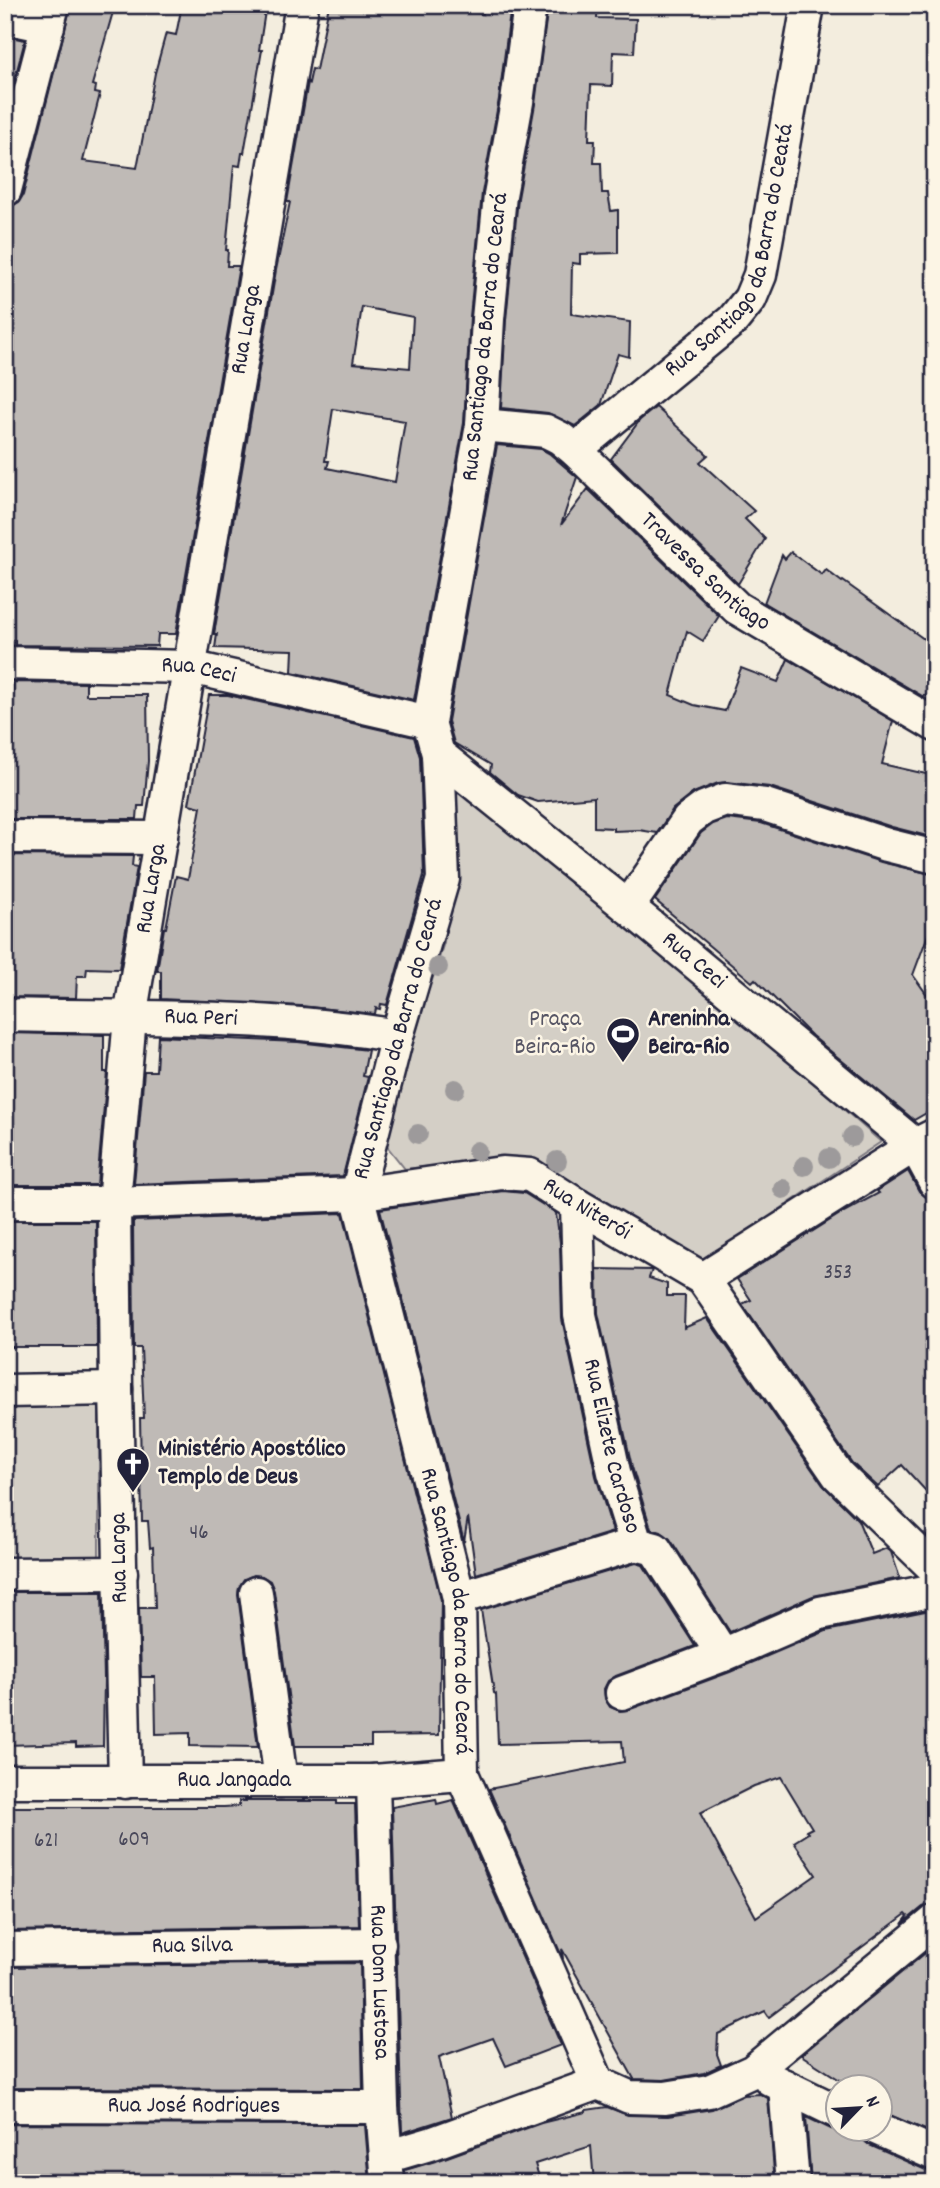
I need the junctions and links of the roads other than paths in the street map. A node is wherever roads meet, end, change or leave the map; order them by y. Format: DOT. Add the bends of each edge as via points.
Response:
graph roads {
  1 [pos="302,5"];
  2 [pos="530,5"];
  3 [pos="808,5"];
  4 [pos="50,16"];
  5 [pos="5,17"];
  6 [pos="5,190"];
  7 [pos="482,425"];
  8 [pos="575,450"];
  9 [pos="5,663"];
  10 [pos="190,667"];
  11 [pos="429,722"];
  12 [pos="935,725"];
  13 [pos="438,754"];
  14 [pos="5,837"];
  15 [pos="161,838"];
  16 [pos="935,857"];
  17 [pos="628,907"];
  18 [pos="5,1015"];
  19 [pos="130,1017"];
  20 [pos="397,1036"];
  21 [pos="925,1140"];
  22 [pos="935,1182"];
  23 [pos="357,1194"];
  24 [pos="5,1203"];
  25 [pos="114,1203"];
  26 [pos="577,1205"];
  27 [pos="703,1279"];
  28 [pos="116,1389"];
  29 [pos="5,1391"];
  30 [pos="636,1544"];
  31 [pos="935,1569"];
  32 [pos="121,1573"];
  33 [pos="5,1574"];
  34 [pos="935,1590"];
  35 [pos="256,1593"];
  36 [pos="458,1598"];
  37 [pos="723,1655"];
  38 [pos="622,1693"];
  39 [pos="462,1774"];
  40 [pos="5,1781"];
  41 [pos="373,1781"];
  42 [pos="125,1782"];
  43 [pos="281,1782"];
  44 [pos="935,1921"];
  45 [pos="379,1944"];
  46 [pos="5,1949"];
  47 [pos="753,2071"];
  48 [pos="598,2083"];
  49 [pos="785,2086"];
  50 [pos="824,2105"];
  51 [pos="5,2106"];
  52 [pos="382,2107"];
  53 [pos="894,2137"];
  54 [pos="935,2154"];
  55 [pos="387,2170"];
  56 [pos="793,2183"];
  1 -- 10 [label="street, Rua Larga"];
  2 -- 7 [label="street, Rua Santiago da Barra do Ceará" via="500,195"];
  3 -- 8 [label="street, Rua Santiago da Barra do Ceatá" via="760,275 750,299 733,320"];
  4 -- 5 [label="street"];
  4 -- 6 [label="street"];
  7 -- 8 [label="street, Travessa Santiago" via="546,431"];
  7 -- 11 [label="street, Rua Santiago da Barra do Ceará"];
  8 -- 12 [label="street, Travessa Santiago" via="737,608"];
  9 -- 10 [label="street, Rua Ceci"];
  10 -- 11 [label="street, Rua Ceci"];
  10 -- 15 [label="street, Rua Larga"];
  11 -- 13 [label="street, Rua Santiago da Barra do Ceará"];
  13 -- 17 [label="street, Rua Ceci"];
  13 -- 20 [label="street, Rua Santiago da Barra do Ceará" via="443,879"];
  14 -- 15 [label="street"];
  15 -- 19 [label="street, Rua Larga"];
  16 -- 17 [label="street" via="765,805 725,800 688,820"];
  17 -- 21 [label="street, Rua Ceci"];
  18 -- 19 [label="street, Rua Peri"];
  19 -- 20 [label="street, Rua Peri" via="316,1025"];
  19 -- 25 [label="street, Rua Larga"];
  20 -- 23 [label="street, Rua Santiago da Barra do Ceará"];
  21 -- 22 [label="street, Rua Ceci"];
  21 -- 27 [label="street"];
  23 -- 25 [label="street, Rua Niterói"];
  23 -- 26 [label="street, Rua Niterói" via="502,1174 530,1175"];
  23 -- 36 [label="street, Rua Santiago da Barra do Ceará"];
  24 -- 25 [label="street, Rua Niterói"];
  25 -- 28 [label="street, Rua Larga"];
  26 -- 27 [label="street, Rua Niterói"];
  26 -- 30 [label="street, Rua Elizete Cardoso" via="580,1315 614,1472"];
  27 -- 31 [label="street, Rua Niterói" via="838,1475"];
  28 -- 29 [label="street"];
  28 -- 32 [label="street, Rua Larga"];
  30 -- 36 [label="street"];
  30 -- 37 [label="street, Rua Elizete Cardoso" via="655,1549"];
  32 -- 33 [label="street"];
  32 -- 42 [label="street, Rua Larga"];
  34 -- 37 [label="street" via="820,1613"];
  35 -- 43 [label="street"];
  36 -- 39 [label="street, Rua Santiago da Barra do Ceará"];
  37 -- 38 [label="street"];
  39 -- 41 [label="street, Rua Jangada"];
  39 -- 48 [label="street, Rua Santiago da Barra do Ceará"];
  40 -- 42 [label="street, Rua Jangada"];
  41 -- 43 [label="street, Rua Jangada"];
  41 -- 45 [label="street, Rua Dom Lustosa"];
  42 -- 43 [label="street, Rua Jangada"];
  44 -- 47 [label="street"];
  45 -- 46 [label="street, Rua Silva"];
  45 -- 52 [label="street, Rua Dom Lustosa"];
  47 -- 48 [label="street" via="709,2091 665,2098 629,2097"];
  47 -- 49 [label="street"];
  48 -- 55 [label="street" via="433,2143"];
  49 -- 50 [label="street"];
  49 -- 56 [label="street"];
  51 -- 52 [label="street, Rua José Rodrigues"];
  52 -- 55 [label="street, Rua Dom Lustosa"];
  53 -- 54 [label="street"];
}
